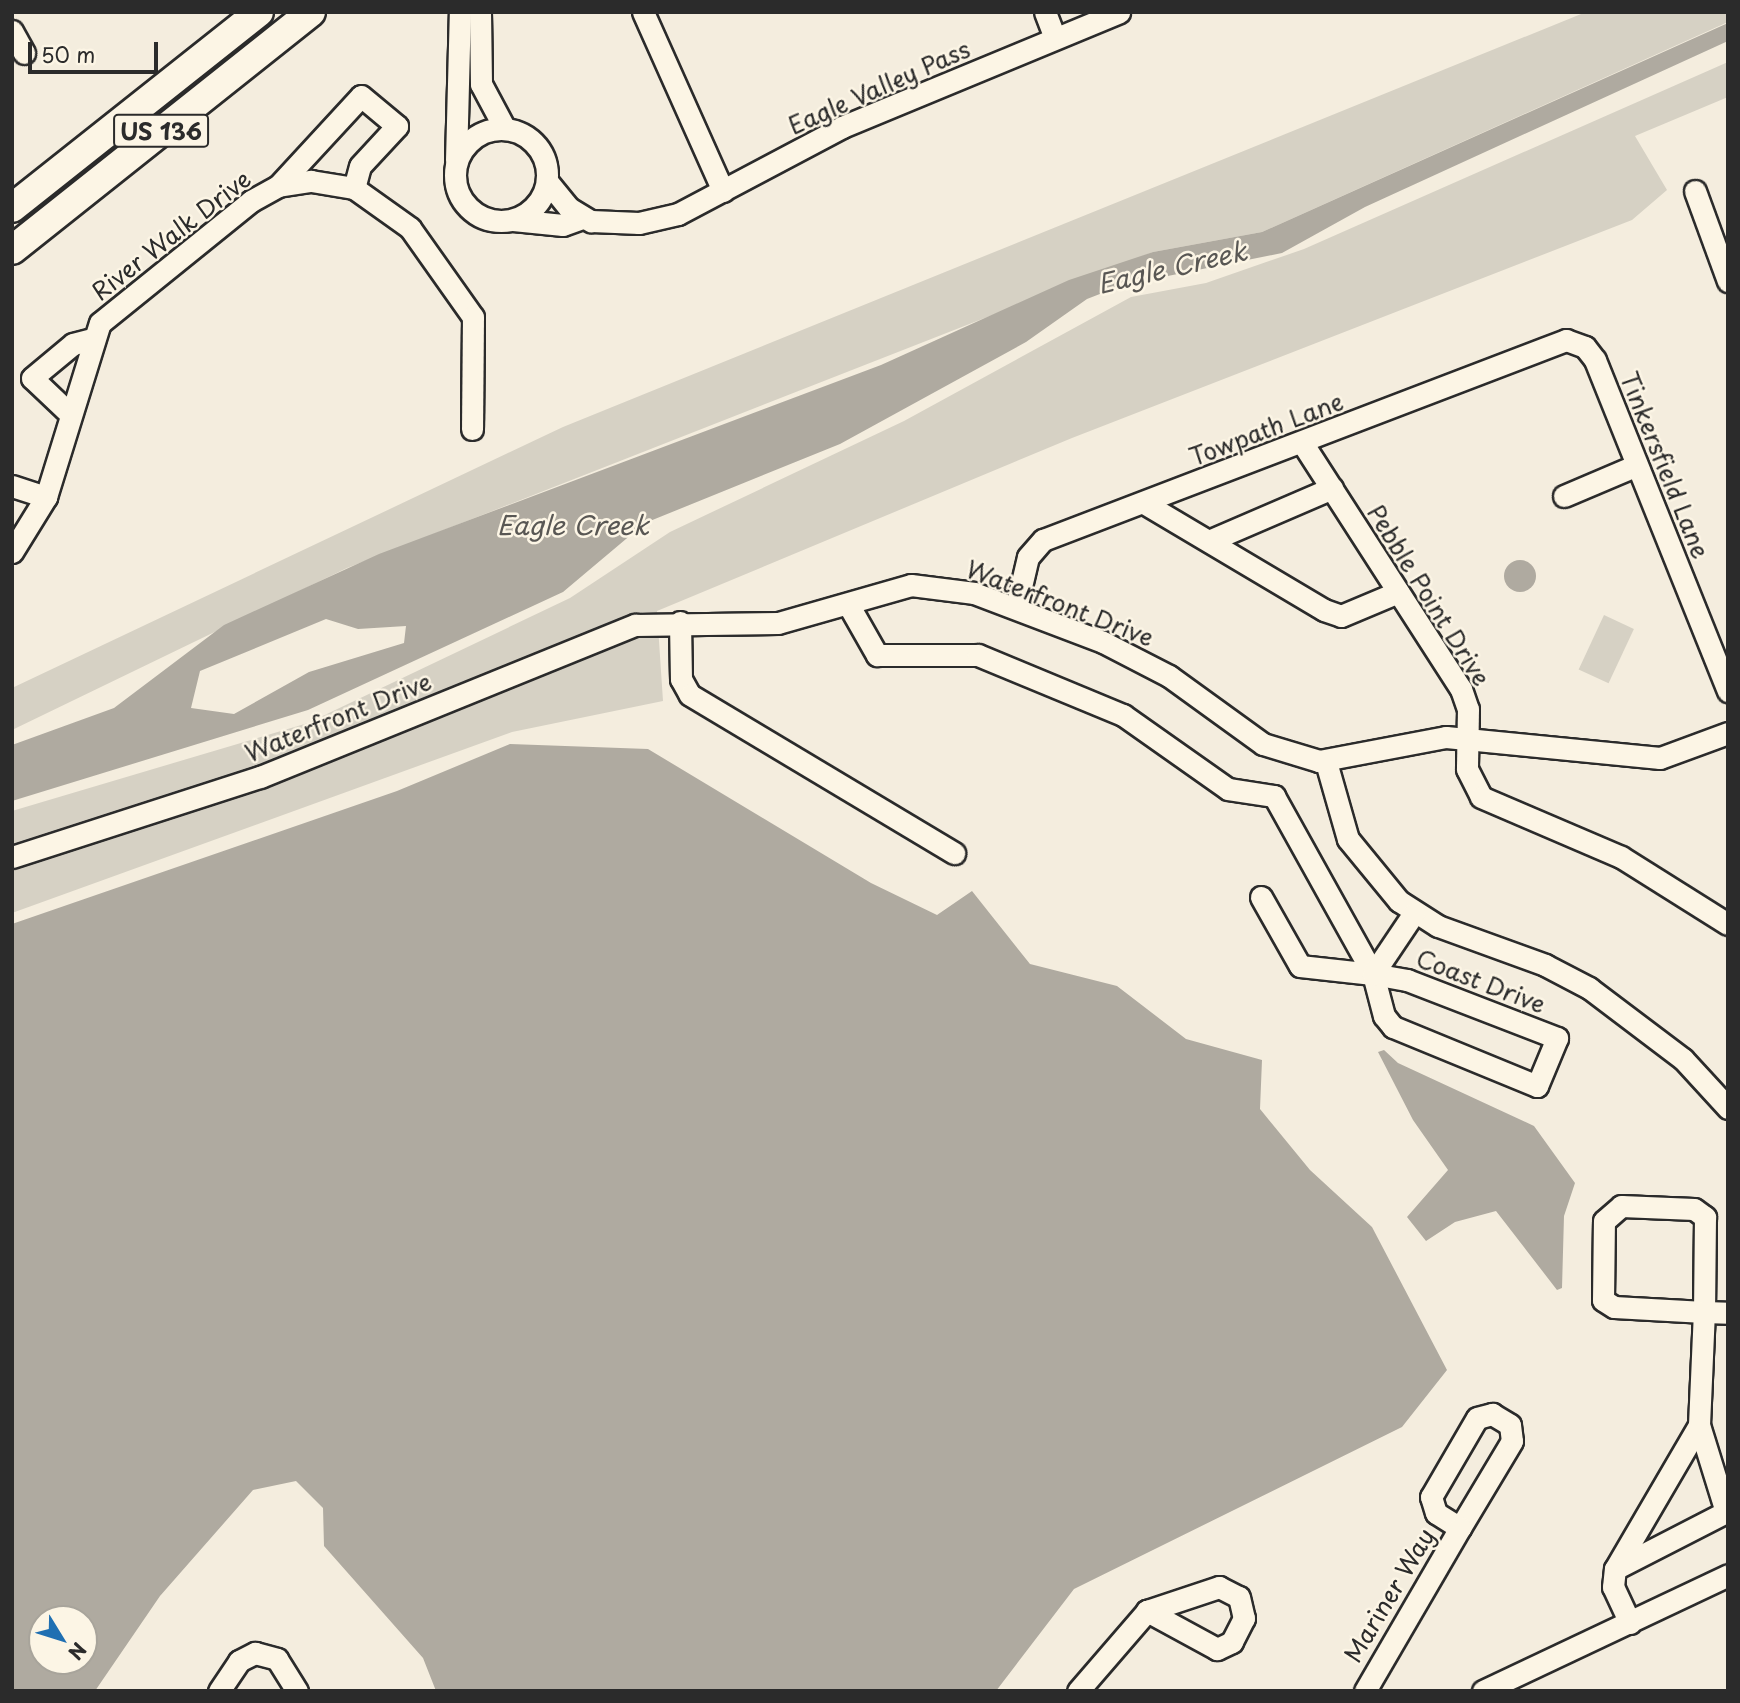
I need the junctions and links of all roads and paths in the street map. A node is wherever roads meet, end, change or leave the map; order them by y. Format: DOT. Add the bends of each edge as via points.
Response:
graph roads {
  1 [pos="259,12"];
  2 [pos="311,12"];
  3 [pos="460,12"];
  4 [pos="480,12"];
  5 [pos="643,12"];
  6 [pos="1045,12"];
  7 [pos="1119,12"];
  8 [pos="12,31"];
  9 [pos="1055,38"];
  10 [pos="24,53"];
  11 [pos="505,129"];
  12 [pos="455,170"];
  13 [pos="547,181"];
  14 [pos="278,186"];
  15 [pos="354,188"];
  16 [pos="723,191"];
  17 [pos="1695,191"];
  18 [pos="12,208"];
  19 [pos="582,218"];
  20 [pos="513,220"];
  21 [pos="12,250"];
  22 [pos="1728,281"];
  23 [pos="92,339"];
  24 [pos="1577,342"];
  25 [pos="70,414"];
  26 [pos="472,429"];
  27 [pos="1303,444"];
  28 [pos="1637,465"];
  29 [pos="12,486"];
  30 [pos="1332,488"];
  31 [pos="1564,496"];
  32 [pos="46,497"];
  33 [pos="1144,503"];
  34 [pos="1209,541"];
  35 [pos="12,552"];
  36 [pos="1398,592"];
  37 [pos="848,604"];
  38 [pos="1016,608"];
  39 [pos="680,622"];
  40 [pos="1728,691"];
  41 [pos="1728,733"];
  42 [pos="1469,737"];
  43 [pos="1326,762"];
  44 [pos="954,853"];
  45 [pos="12,857"];
  46 [pos="1261,897"];
  47 [pos="1414,913"];
  48 [pos="1728,924"];
  49 [pos="1373,974"];
  50 [pos="1728,1108"];
  51 [pos="1704,1312"];
  52 [pos="1728,1313"];
  53 [pos="1699,1425"];
  54 [pos="1460,1528"];
  55 [pos="1615,1569"];
  56 [pos="1728,1575"];
  57 [pos="1147,1611"];
  58 [pos="1630,1623"];
  59 [pos="223,1689"];
  60 [pos="297,1691"];
  61 [pos="1078,1691"];
  62 [pos="1365,1691"];
  63 [pos="1483,1691"];
  1 -- 18 [label="main road, US 136"];
  2 -- 21 [label="main road, US 136"];
  3 -- 12 [label="street, Eagle Valley Pass"];
  4 -- 11 [label="street" via="481,84"];
  5 -- 16 [label="street"];
  6 -- 9 [label="street"];
  7 -- 9 [label="street, Eagle Valley Pass"];
  8 -- 10 [label="street"];
  9 -- 16 [label="street, Eagle Valley Pass" via="861,118"];
  11 -- 12 [label="street" via="470,141"];
  11 -- 13 [label="street" via="539,149"];
  12 -- 20 [label="street, Eagle Valley Pass" via="457,191 472,212 492,221"];
  13 -- 19 [label="street"];
  13 -- 20 [label="street" via="538,203"];
  14 -- 15 [label="street, River Walk Drive" via="311,181"];
  14 -- 15 [label="street" via="361,96 397,126 360,166"];
  14 -- 23 [label="street, River Walk Drive" via="119,303"];
  15 -- 26 [label="street, River Walk Drive" via="400,217 469,306 474,328"];
  16 -- 19 [label="street, Eagle Valley Pass" via="655,220"];
  17 -- 22 [label="street"];
  19 -- 20 [label="street, Eagle Valley Pass" via="563,225"];
  23 -- 25 [label="street, River Walk Drive"];
  23 -- 25 [label="street" via="73,344 32,378"];
  24 -- 27 [label="street, Towpath Lane" via="1554,342"];
  24 -- 28 [label="street, Tinkersfield Lane" via="1595,360"];
  25 -- 32 [label="street, River Walk Drive"];
  27 -- 30 [label="street, Pebble Point Drive"];
  27 -- 33 [label="street, Towpath Lane"];
  28 -- 31 [label="street"];
  28 -- 40 [label="street, Tinkersfield Lane"];
  29 -- 32 [label="street"];
  30 -- 34 [label="street"];
  30 -- 36 [label="street, Pebble Point Drive"];
  32 -- 35 [label="street, River Walk Drive"];
  33 -- 34 [label="street"];
  33 -- 38 [label="street, Towpath Lane" via="1040,543 1023,570"];
  34 -- 36 [label="street" via="1341,616"];
  36 -- 42 [label="street, Pebble Point Drive" via="1461,689"];
  37 -- 38 [label="street, Waterfront Drive" via="895,587 928,585"];
  37 -- 39 [label="street, Waterfront Drive" via="762,625"];
  37 -- 49 [label="street" via="877,655 978,655 1123,715 1228,789 1274,796"];
  38 -- 43 [label="street, Waterfront Drive" via="1141,659 1263,744"];
  39 -- 44 [label="street" via="681,680 690,695"];
  39 -- 45 [label="street, Waterfront Drive" via="635,625 260,777"];
  41 -- 42 [label="street, Waterfront Drive" via="1684,753 1643,758"];
  42 -- 43 [label="street, Waterfront Drive"];
  42 -- 48 [label="street, Pebble Point Drive" via="1467,769 1487,802 1621,857"];
  43 -- 47 [label="street, Coast Drive" via="1336,809 1356,853"];
  46 -- 49 [label="street" via="1300,966"];
  47 -- 49 [label="street, Coast Drive"];
  47 -- 50 [label="street, Coast Drive" via="1588,988 1683,1059"];
  49 -- 49 [label="street, Coast Drive" via="1384,1016 1393,1027 1537,1086 1557,1038 1407,979"];
  51 -- 51 [label="street" via="1702,1214 1621,1206 1609,1210 1603,1300 1614,1307"];
  51 -- 52 [label="street"];
  51 -- 53 [label="street"];
  53 -- 55 [label="street"];
  53 -- 55 [label="street" via="1726,1513"];
  54 -- 54 [label="street, Mariner Way" via="1512,1440 1510,1425 1492,1414 1477,1418 1431,1497 1436,1513"];
  54 -- 62 [label="street, Mariner Way"];
  55 -- 58 [label="street" via="1613,1587"];
  56 -- 58 [label="street"];
  57 -- 61 [label="street"];
  58 -- 63 [label="street"];
  59 -- 60 [label="street" via="244,1657 262,1654 281,1663"];
}
